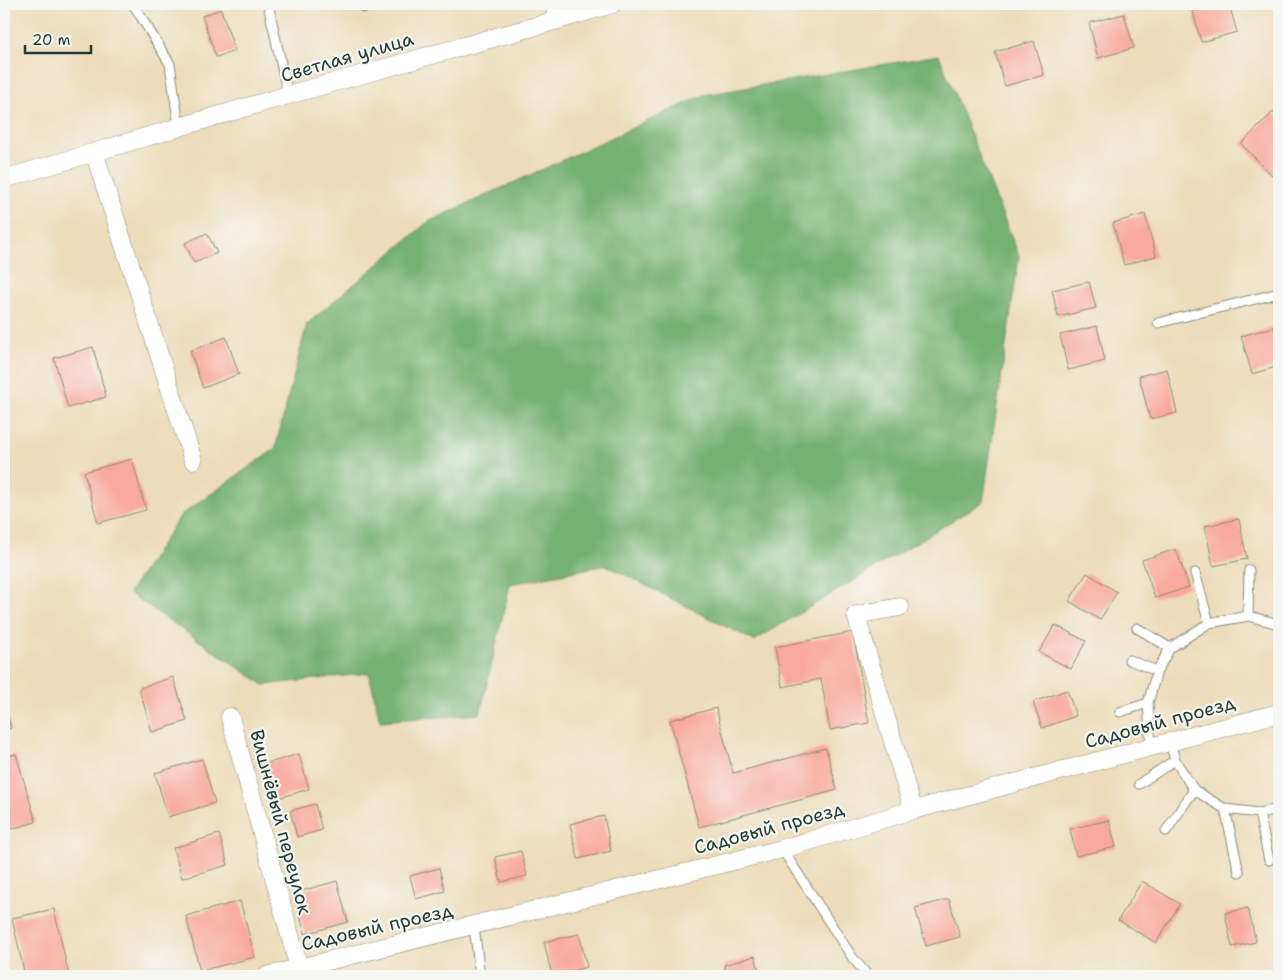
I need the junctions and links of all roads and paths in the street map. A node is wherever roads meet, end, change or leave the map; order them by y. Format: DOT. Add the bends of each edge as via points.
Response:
graph roads {
  1 [pos="132,4"];
  2 [pos="268,4"];
  3 [pos="612,4"];
  4 [pos="556,12"];
  5 [pos="288,95"];
  6 [pos="179,127"];
  7 [pos="94,152"];
  8 [pos="4,179"];
  9 [pos="1279,293"];
  10 [pos="1158,323"];
  11 [pos="193,460"];
  12 [pos="1249,570"];
  13 [pos="1195,573"];
  14 [pos="900,606"];
  15 [pos="1248,616"];
  16 [pos="1209,623"];
  17 [pos="1279,624"];
  18 [pos="1137,628"];
  19 [pos="1170,648"];
  20 [pos="1129,660"];
  21 [pos="1157,671"];
  22 [pos="1148,703"];
  23 [pos="1120,712"];
  24 [pos="1279,712"];
  25 [pos="230,717"];
  26 [pos="1170,742"];
  27 [pos="1150,747"];
  28 [pos="1175,760"];
  29 [pos="1139,784"];
  30 [pos="1194,790"];
  31 [pos="1279,808"];
  32 [pos="1225,809"];
  33 [pos="913,810"];
  34 [pos="1259,813"];
  35 [pos="1166,831"];
  36 [pos="782,849"];
  37 [pos="1270,860"];
  38 [pos="1239,872"];
  39 [pos="474,926"];
  40 [pos="301,972"];
  41 [pos="267,976"];
  42 [pos="480,976"];
  43 [pos="868,976"];
  1 -- 6 [label="lane" via="170,64"];
  2 -- 5 [label="lane"];
  3 -- 4 [label="street, Светлая улица"];
  4 -- 5 [label="street, Светлая улица"];
  5 -- 6 [label="street, Светлая улица"];
  6 -- 7 [label="street, Светлая улица"];
  7 -- 8 [label="street, Светлая улица"];
  7 -- 11 [label="street"];
  9 -- 10 [label="lane"];
  12 -- 15 [label="lane"];
  13 -- 16 [label="lane"];
  14 -- 33 [label="street" via="856,615"];
  15 -- 16 [label="lane"];
  15 -- 17 [label="lane"];
  16 -- 19 [label="lane"];
  18 -- 19 [label="lane"];
  19 -- 21 [label="lane"];
  20 -- 21 [label="lane"];
  21 -- 22 [label="lane"];
  22 -- 23 [label="lane"];
  22 -- 27 [label="lane"];
  24 -- 26 [label="street, Садовый проезд"];
  25 -- 40 [label="street, Вишнёвый переулок"];
  26 -- 27 [label="street, Садовый проезд"];
  26 -- 28 [label="lane"];
  27 -- 33 [label="street, Садовый проезд"];
  28 -- 29 [label="lane"];
  28 -- 30 [label="lane"];
  30 -- 32 [label="lane"];
  30 -- 35 [label="lane"];
  31 -- 34 [label="lane"];
  32 -- 34 [label="lane"];
  32 -- 38 [label="lane"];
  33 -- 36 [label="street, Садовый проезд"];
  34 -- 37 [label="lane"];
  36 -- 39 [label="street, Садовый проезд"];
  36 -- 43 [label="lane" via="852,957"];
  39 -- 40 [label="street, Садовый проезд"];
  39 -- 42 [label="lane"];
  40 -- 41 [label="street, Садовый проезд"];
}
